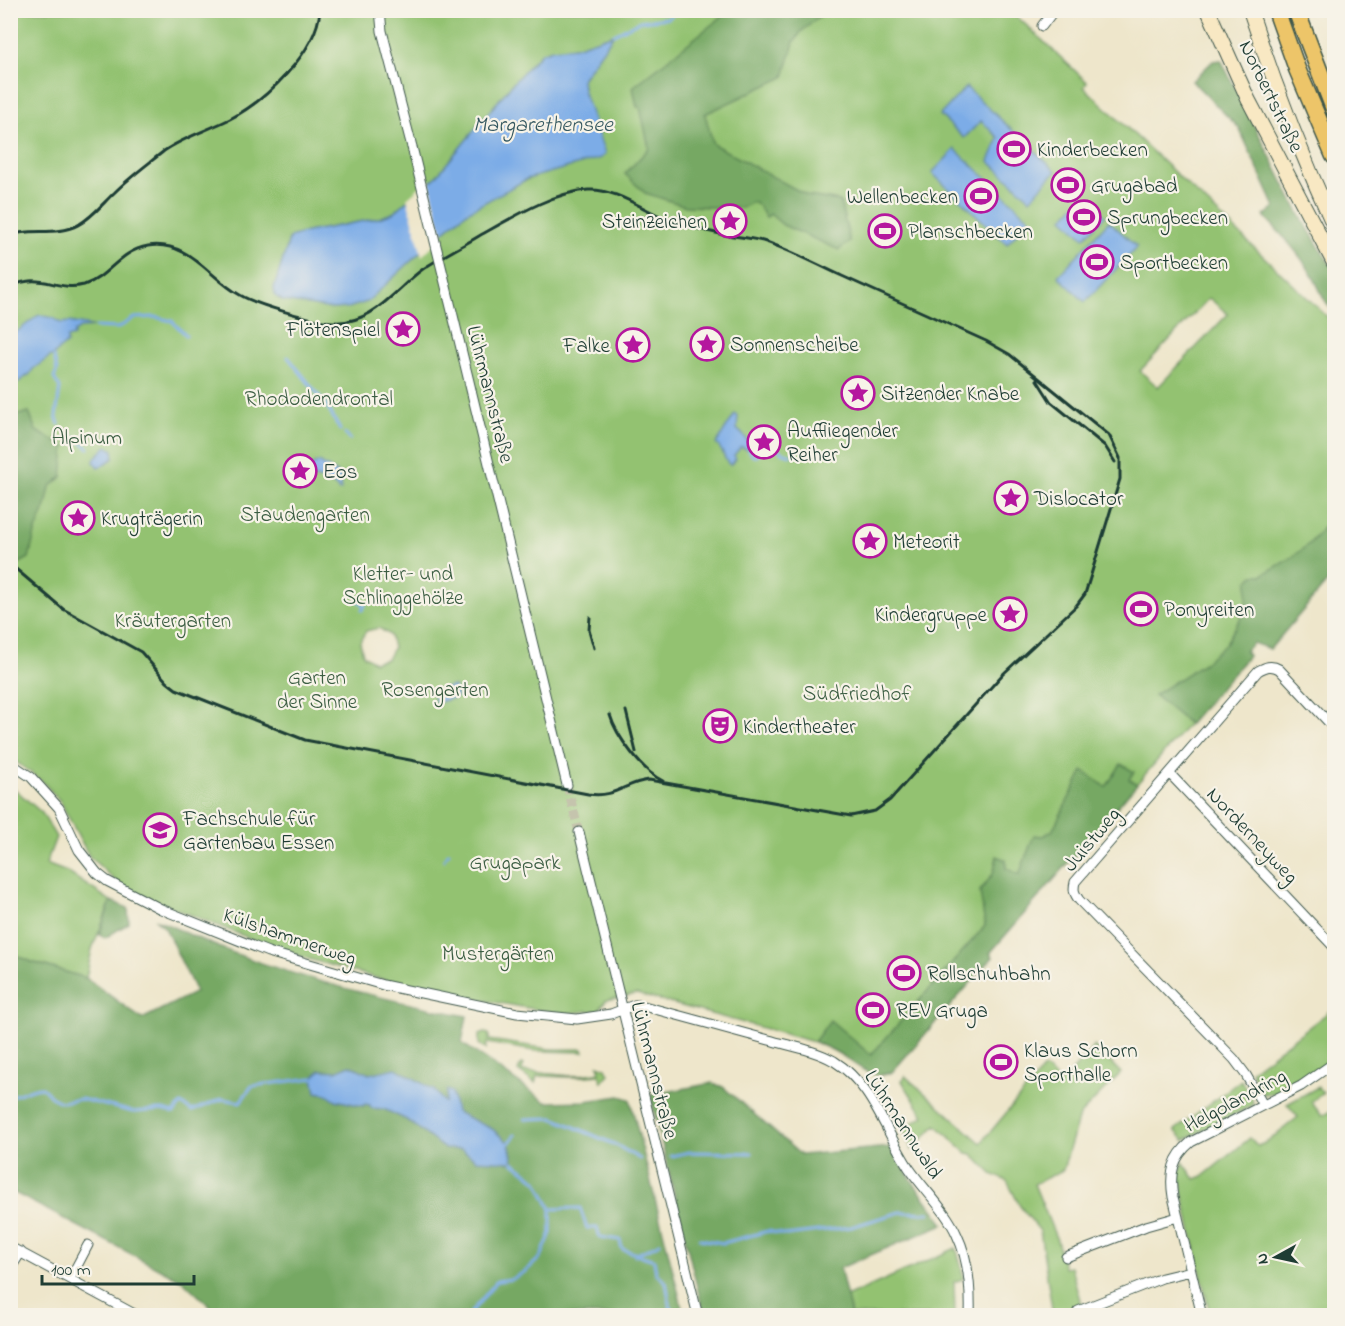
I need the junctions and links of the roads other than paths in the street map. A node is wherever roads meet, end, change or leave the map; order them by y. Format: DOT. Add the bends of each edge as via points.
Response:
graph roads {
  1 [pos="380,10"];
  2 [pos="1054,10"];
  3 [pos="1208,10"];
  4 [pos="1250,10"];
  5 [pos="1276,10"];
  6 [pos="1296,10"];
  7 [pos="1042,26"];
  8 [pos="1335,109"];
  9 [pos="1335,156"];
  10 [pos="1335,226"];
  11 [pos="1335,263"];
  12 [pos="1335,728"];
  13 [pos="10,763"];
  14 [pos="1170,774"];
  15 [pos="567,785"];
  16 [pos="579,832"];
  17 [pos="1335,947"];
  18 [pos="622,1010"];
  19 [pos="1335,1063"];
  20 [pos="1263,1105"];
  21 [pos="1178,1217"];
  22 [pos="88,1245"];
  23 [pos="10,1247"];
  24 [pos="21,1252"];
  25 [pos="1066,1257"];
  26 [pos="10,1269"];
  27 [pos="1191,1271"];
  28 [pos="70,1279"];
  29 [pos="1078,1311"];
  30 [pos="138,1316"];
  31 [pos="698,1316"];
  32 [pos="970,1316"];
  33 [pos="1202,1316"];
  1 -- 15 [label="street, Lührmannstraße, bridge"];
  2 -- 7 [label="street"];
  3 -- 11 [label="main road, Norbertstraße" via="1248,99"];
  4 -- 10 [label="main road, Norbertstraße" via="1271,73"];
  5 -- 9 [label="highway"];
  6 -- 8 [label="highway"];
  12 -- 14 [label="street, Juistweg" via="1279,669 1264,667"];
  13 -- 18 [label="street, Külshammerweg" via="31,777 58,808 79,850 97,873 115,887 268,952 383,985 517,1013 566,1019"];
  14 -- 17 [label="street, Norderneyweg"];
  14 -- 20 [label="street, Juistweg" via="1075,882 1074,894 1234,1059"];
  16 -- 18 [label="street, Lührmannstraße"];
  18 -- 31 [label="street, Lührmannstraße"];
  18 -- 32 [label="street, Lührmannwald" via="640,1005 813,1053 846,1069 860,1083 908,1166 957,1234 970,1281"];
  19 -- 20 [label="street, Helgolandring"];
  20 -- 21 [label="street, Helgolandring" via="1191,1142 1179,1153 1170,1184"];
  21 -- 25 [label="street"];
  21 -- 27 [label="street, Helgolandring"];
  22 -- 28 [label="street"];
  23 -- 24 [label="street"];
  24 -- 26 [label="street"];
  24 -- 28 [label="street"];
  27 -- 29 [label="street" via="1161,1278"];
  27 -- 33 [label="street, Helgolandring"];
  28 -- 30 [label="street"];
}
